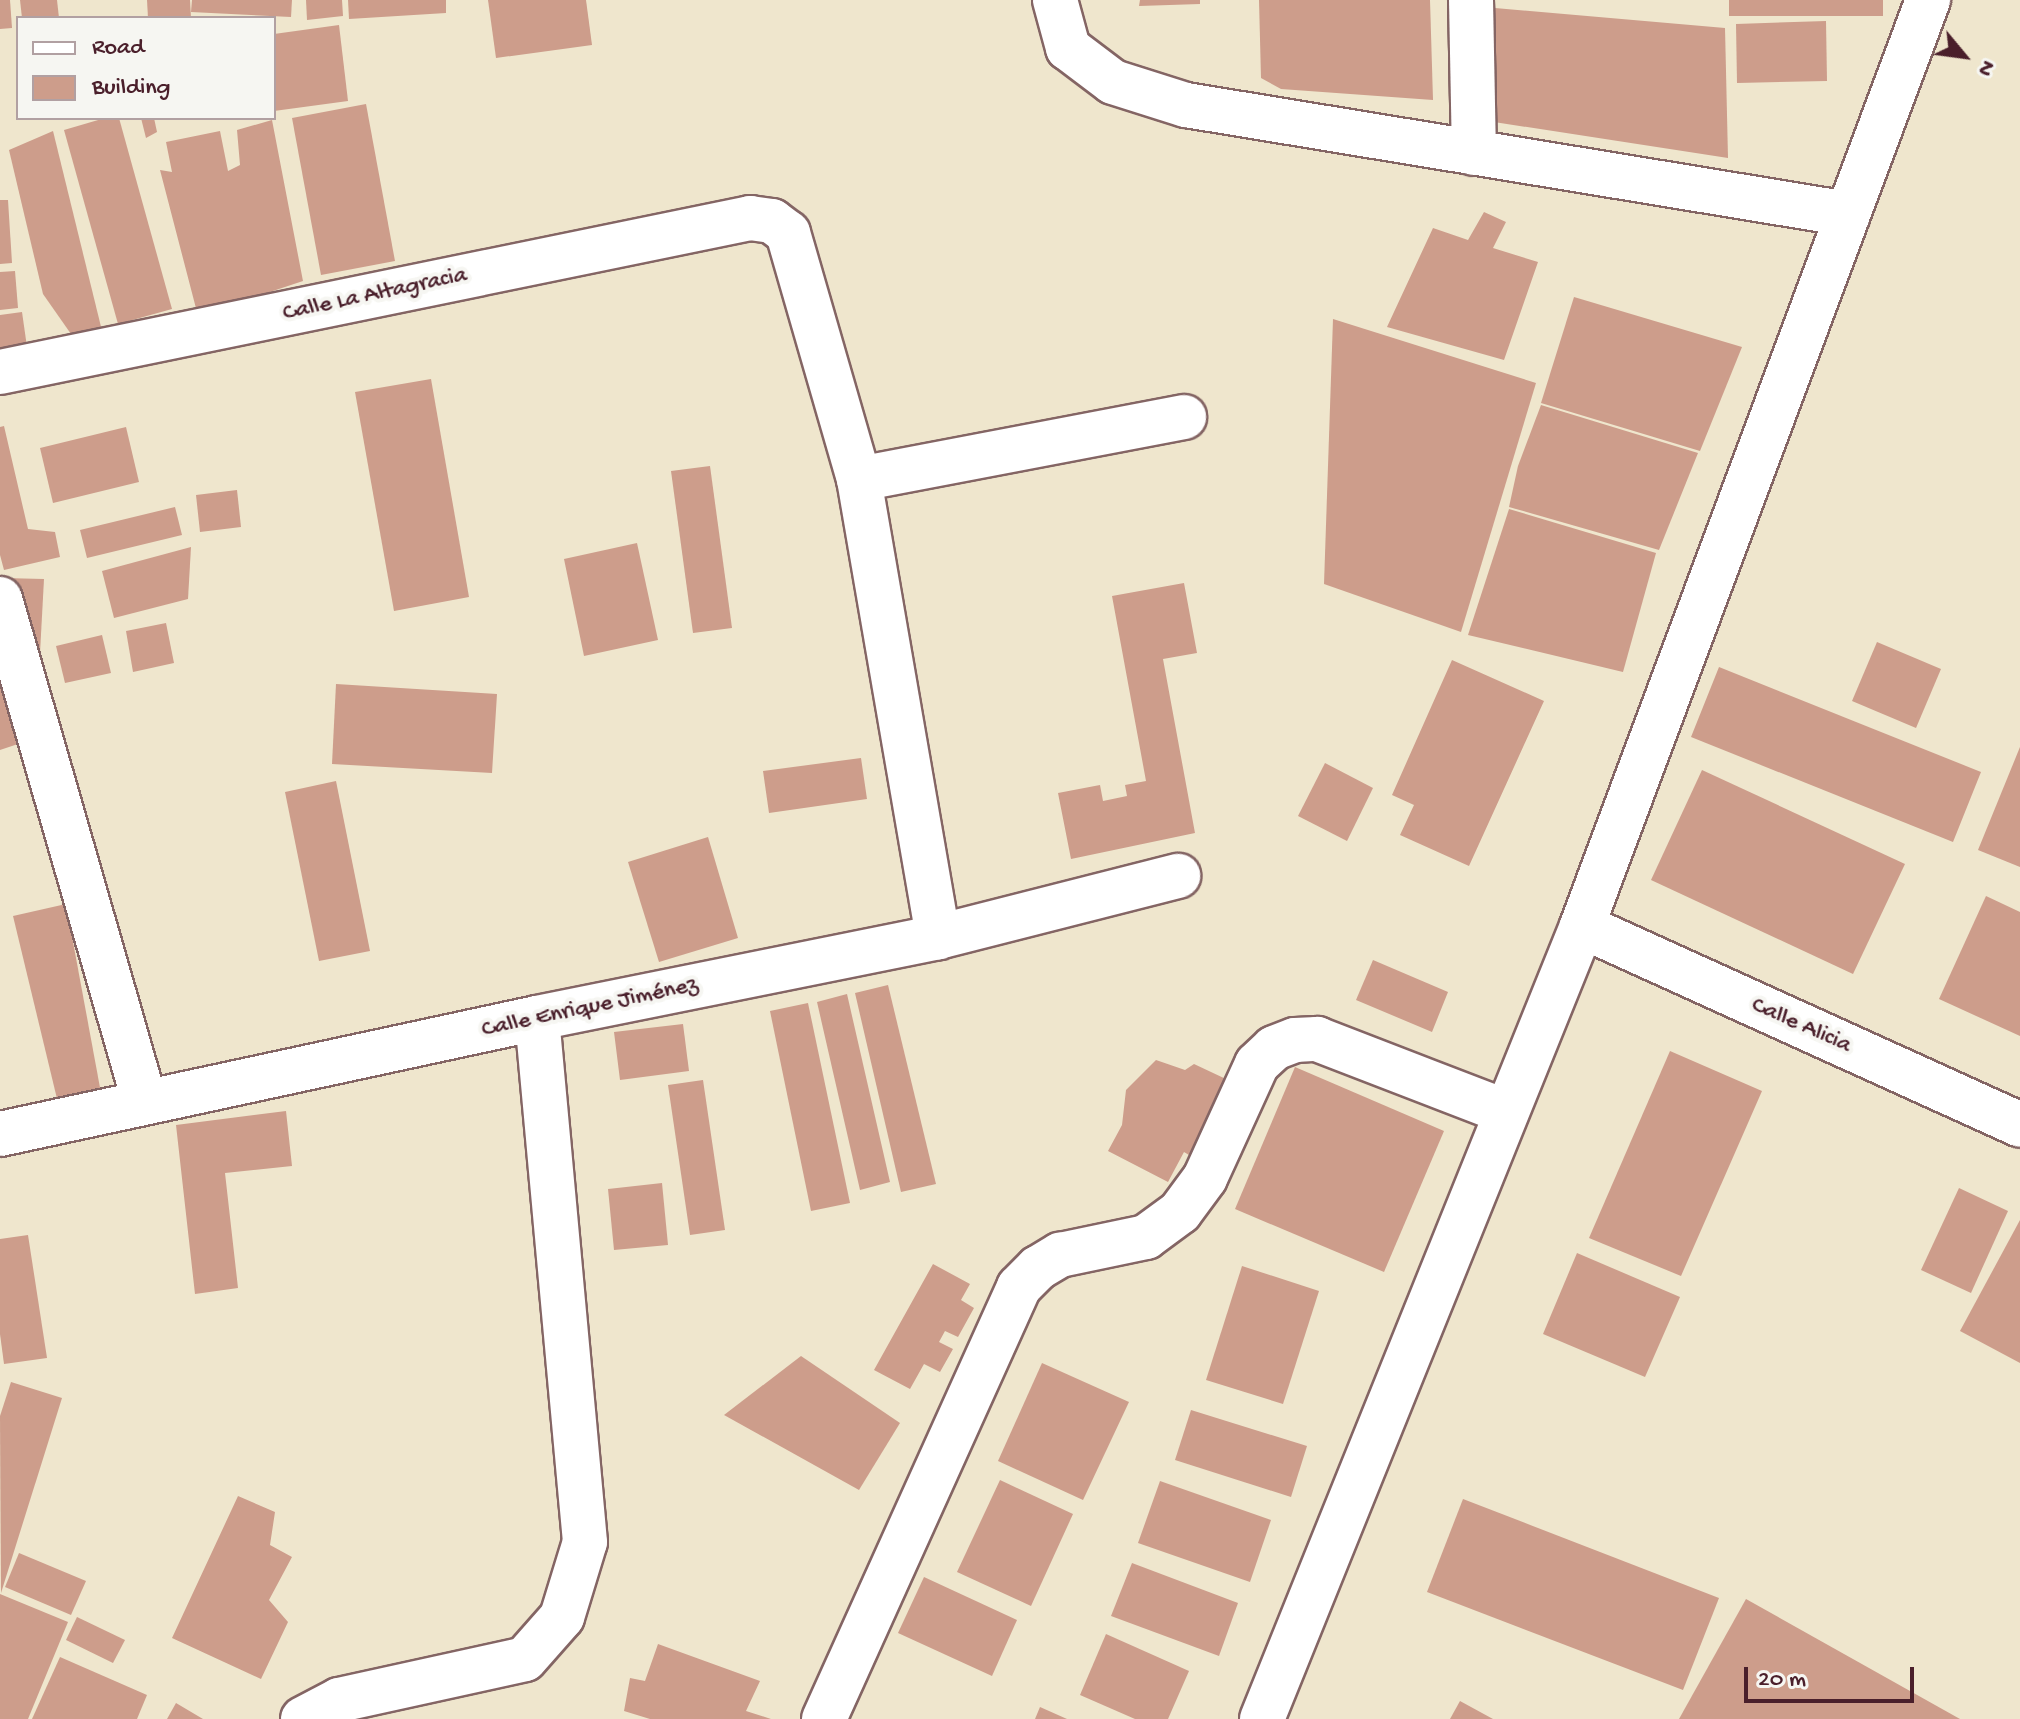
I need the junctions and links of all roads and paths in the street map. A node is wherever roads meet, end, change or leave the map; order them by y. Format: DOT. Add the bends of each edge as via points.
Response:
graph roads {
  1 [pos="1055,0"];
  2 [pos="1471,0"];
  3 [pos="1928,0"];
  4 [pos="1474,153"];
  5 [pos="1848,214"];
  6 [pos="0,372"];
  7 [pos="1184,417"];
  8 [pos="859,479"];
  9 [pos="0,599"];
  10 [pos="1178,876"];
  11 [pos="1582,926"];
  12 [pos="938,937"];
  13 [pos="537,1018"];
  14 [pos="145,1103"];
  15 [pos="1506,1112"];
  16 [pos="2020,1125"];
  17 [pos="0,1134"];
  18 [pos="303,1719"];
  19 [pos="824,1719"];
  20 [pos="1262,1719"];
  1 -- 4 [label="street" via="1068,48 1113,82 1186,105"];
  2 -- 4 [label="street"];
  3 -- 5 [label="street"];
  4 -- 5 [label="street"];
  5 -- 11 [label="street"];
  6 -- 8 [label="street, Calle La Altagracia" via="750,218 772,221 788,233"];
  7 -- 8 [label="street"];
  8 -- 12 [label="street"];
  9 -- 14 [label="street"];
  10 -- 12 [label="street, Calle Enrique Jiménez"];
  11 -- 15 [label="street"];
  11 -- 16 [label="street, Calle Alicia"];
  12 -- 13 [label="street, Calle Enrique Jiménez"];
  13 -- 14 [label="street, Calle Enrique Jiménez"];
  13 -- 18 [label="street" via="585,1542 562,1617 525,1659 339,1700"];
  14 -- 17 [label="street, Calle Enrique Jiménez"];
  15 -- 19 [label="street" via="1317,1039 1274,1048 1257,1064 1205,1178 1180,1212 1146,1237 1060,1255 1019,1287"];
  15 -- 20 [label="street"];
}
